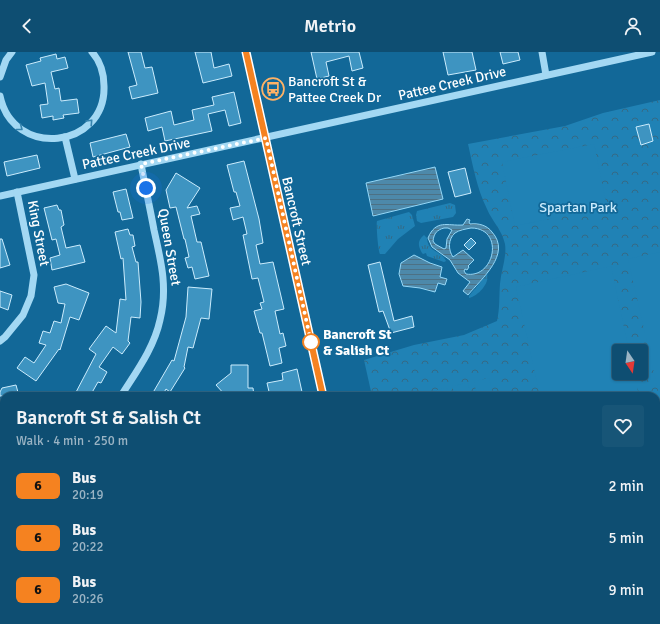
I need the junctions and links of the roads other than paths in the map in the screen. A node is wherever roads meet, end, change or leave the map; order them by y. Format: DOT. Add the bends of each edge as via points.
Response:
graph roads {
  1 [pos="12,52"];
  2 [pos="92,52"];
  3 [pos="246,52"];
  4 [pos="542,52"];
  5 [pos="652,52"];
  6 [pos="546,75"];
  7 [pos="0,77"];
  8 [pos="0,96"];
  9 [pos="65,138"];
  10 [pos="266,138"];
  11 [pos="141,164"];
  12 [pos="75,179"];
  13 [pos="17,192"];
  14 [pos="0,196"];
  15 [pos="0,342"];
  16 [pos="124,392"];
  17 [pos="322,392"];
  1 -- 7 [label="street"];
  9 -- 2 [label="street, one-way" via="88,125 98,112 103,99 102,71"];
  3 -- 10 [label="street, Bancroft Street"];
  4 -- 6 [label="street"];
  5 -- 6 [label="street, Pattee Creek Drive"];
  6 -- 10 [label="street, Pattee Creek Drive"];
  8 -- 9 [label="street, one-way" via="8,116 21,129 43,138"];
  9 -- 12 [label="street"];
  10 -- 11 [label="street, Pattee Creek Drive"];
  10 -- 17 [label="street, Bancroft Street"];
  11 -- 12 [label="street, Pattee Creek Drive"];
  11 -- 16 [label="street, Queen Street" via="161,258 165,294 160,321 148,353"];
  12 -- 13 [label="street, Pattee Creek Drive"];
  13 -- 14 [label="street, Pattee Creek Drive"];
  13 -- 15 [label="street, King Street" via="34,275 31,296 23,315"];
}
